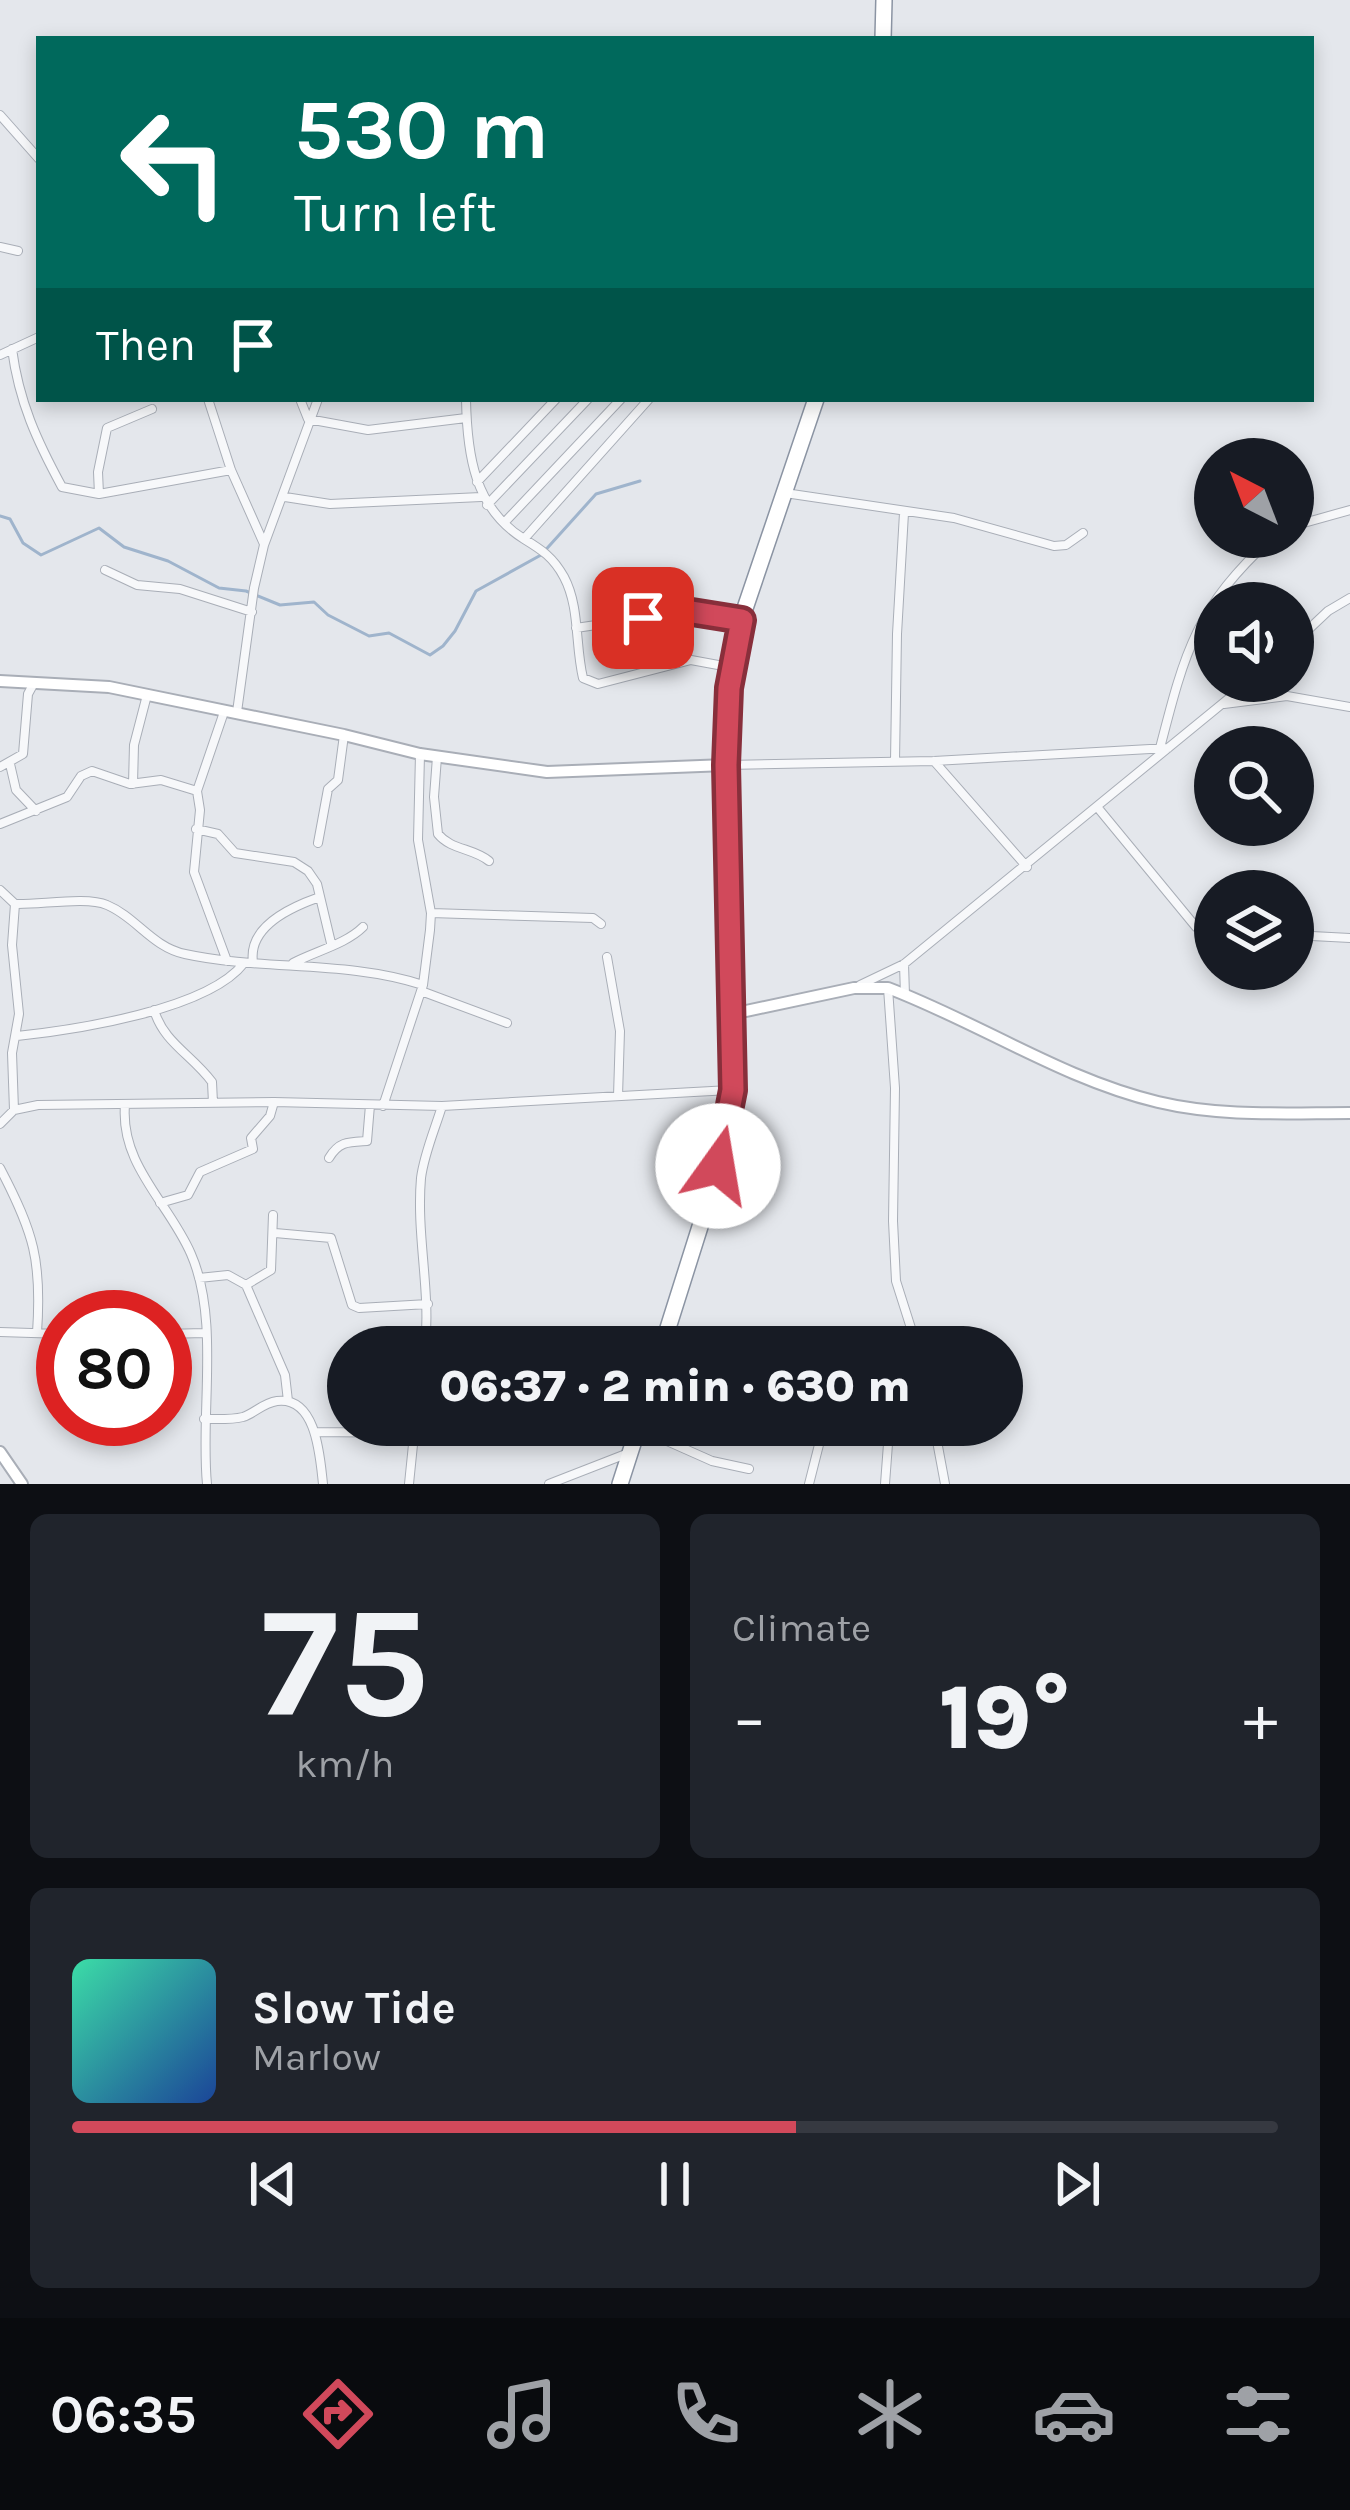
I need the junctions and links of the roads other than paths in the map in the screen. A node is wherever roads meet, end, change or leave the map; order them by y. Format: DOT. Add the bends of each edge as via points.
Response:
graph roads {
  1 [pos="884,0"];
  2 [pos="883,36"];
  3 [pos="2,121"];
  4 [pos="36,156"];
  5 [pos="0,248"];
  6 [pos="18,251"];
  7 [pos="36,338"];
  8 [pos="12,349"];
  9 [pos="0,355"];
  10 [pos="209,402"];
  11 [pos="301,402"];
  12 [pos="316,402"];
  13 [pos="466,402"];
  14 [pos="553,402"];
  15 [pos="585,402"];
  16 [pos="618,402"];
  17 [pos="646,402"];
  18 [pos="815,402"];
  19 [pos="152,410"];
  20 [pos="466,418"];
  21 [pos="308,419"];
  22 [pos="231,470"];
  23 [pos="476,483"];
  24 [pos="784,493"];
  25 [pos="99,494"];
  26 [pos="285,497"];
  27 [pos="484,501"];
  28 [pos="1350,510"];
  29 [pos="904,513"];
  30 [pos="1314,520"];
  31 [pos="504,523"];
  32 [pos="1082,532"];
  33 [pos="524,539"];
  34 [pos="264,545"];
  35 [pos="1250,558"];
  36 [pos="105,570"];
  37 [pos="1350,598"];
  38 [pos="252,612"];
  39 [pos="742,620"];
  40 [pos="1314,624"];
  41 [pos="576,628"];
  42 [pos="732,668"];
  43 [pos="0,681"];
  44 [pos="34,681"];
  45 [pos="147,695"];
  46 [pos="1225,702"];
  47 [pos="1223,704"];
  48 [pos="1350,707"];
  49 [pos="230,712"];
  50 [pos="344,735"];
  51 [pos="1165,748"];
  52 [pos="420,754"];
  53 [pos="437,757"];
  54 [pos="896,761"];
  55 [pos="934,761"];
  56 [pos="726,765"];
  57 [pos="5,766"];
  58 [pos="133,784"];
  59 [pos="197,791"];
  60 [pos="1098,808"];
  61 [pos="35,812"];
  62 [pos="0,824"];
  63 [pos="196,829"];
  64 [pos="318,843"];
  65 [pos="489,861"];
  66 [pos="1027,867"];
  67 [pos="0,890"];
  68 [pos="317,898"];
  69 [pos="16,904"];
  70 [pos="431,913"];
  71 [pos="601,924"];
  72 [pos="1194,926"];
  73 [pos="364,927"];
  74 [pos="1314,936"];
  75 [pos="1350,938"];
  76 [pos="331,943"];
  77 [pos="607,957"];
  78 [pos="227,961"];
  79 [pos="249,963"];
  80 [pos="292,964"];
  81 [pos="904,964"];
  82 [pos="422,988"];
  83 [pos="854,988"];
  84 [pos="888,988"];
  85 [pos="905,994"];
  86 [pos="154,1010"];
  87 [pos="732,1014"];
  88 [pos="507,1023"];
  89 [pos="17,1036"];
  90 [pos="733,1090"];
  91 [pos="618,1096"];
  92 [pos="213,1102"];
  93 [pos="274,1102"];
  94 [pos="124,1106"];
  95 [pos="370,1106"];
  96 [pos="383,1106"];
  97 [pos="442,1106"];
  98 [pos="14,1110"];
  99 [pos="1350,1113"];
  100 [pos="0,1124"];
  101 [pos="328,1158"];
  102 [pos="0,1168"];
  103 [pos="11,1189"];
  104 [pos="0,1192"];
  105 [pos="160,1203"];
  106 [pos="273,1215"];
  107 [pos="275,1233"];
  108 [pos="199,1278"];
  109 [pos="246,1285"];
  110 [pos="38,1290"];
  111 [pos="428,1304"];
  112 [pos="426,1326"];
  113 [pos="669,1326"];
  114 [pos="910,1326"];
  115 [pos="0,1332"];
  116 [pos="36,1333"];
  117 [pos="192,1334"];
  118 [pos="204,1334"];
  119 [pos="288,1401"];
  120 [pos="204,1419"];
  121 [pos="315,1432"];
  122 [pos="327,1432"];
  123 [pos="413,1446"];
  124 [pos="632,1446"];
  125 [pos="679,1446"];
  126 [pos="819,1446"];
  127 [pos="888,1446"];
  128 [pos="938,1446"];
  129 [pos="0,1452"];
  130 [pos="630,1453"];
  131 [pos="749,1469"];
  132 [pos="624,1483"];
  133 [pos="22,1484"];
  134 [pos="207,1484"];
  135 [pos="322,1484"];
  136 [pos="409,1484"];
  137 [pos="549,1484"];
  138 [pos="809,1484"];
  139 [pos="885,1484"];
  140 [pos="945,1484"];
  1 -- 2 [label="highway"];
  3 -- 4 [label="street"];
  5 -- 6 [label="street"];
  7 -- 8 [label="street"];
  8 -- 9 [label="street"];
  8 -- 25 [label="street" via="26,417 62,488"];
  10 -- 22 [label="street"];
  11 -- 21 [label="street"];
  12 -- 21 [label="street"];
  13 -- 20 [label="street"];
  14 -- 23 [label="street"];
  15 -- 27 [label="street"];
  16 -- 31 [label="street"];
  17 -- 33 [label="street"];
  18 -- 24 [label="highway"];
  19 -- 25 [label="street" via="107,428"];
  20 -- 21 [label="street" via="368,430"];
  20 -- 23 [label="street"];
  21 -- 26 [label="street"];
  22 -- 25 [label="street"];
  22 -- 34 [label="street"];
  23 -- 27 [label="street"];
  24 -- 29 [label="street"];
  24 -- 39 [label="highway"];
  26 -- 27 [label="street" via="326,504"];
  26 -- 34 [label="street"];
  27 -- 31 [label="street"];
  28 -- 30 [label="street"];
  29 -- 32 [label="street" via="954,518 1054,547"];
  29 -- 54 [label="street"];
  31 -- 33 [label="street"];
  33 -- 41 [label="street" via="545,550 572,596"];
  34 -- 38 [label="street"];
  35 -- 51 [label="street" via="1203,615 1185,654"];
  36 -- 38 [label="street"];
  37 -- 40 [label="street"];
  38 -- 49 [label="street"];
  39 -- 41 [label="street" via="676,613"];
  39 -- 42 [label="highway"];
  41 -- 42 [label="street" via="583,678 592,684 692,660"];
  42 -- 56 [label="highway"];
  43 -- 44 [label="street"];
  44 -- 45 [label="street"];
  44 -- 57 [label="street" via="23,754"];
  45 -- 49 [label="street"];
  45 -- 58 [label="street"];
  46 -- 47 [label="street"];
  47 -- 48 [label="street" via="1287,696"];
  47 -- 51 [label="street"];
  49 -- 50 [label="street"];
  49 -- 59 [label="street"];
  50 -- 52 [label="street"];
  50 -- 64 [label="street"];
  51 -- 55 [label="street"];
  51 -- 60 [label="street"];
  52 -- 53 [label="street"];
  52 -- 70 [label="street" via="418,840"];
  53 -- 56 [label="street" via="547,772"];
  53 -- 65 [label="street" via="438,834"];
  54 -- 55 [label="street"];
  54 -- 56 [label="street"];
  55 -- 66 [label="street"];
  56 -- 87 [label="highway"];
  57 -- 61 [label="street"];
  58 -- 59 [label="street" via="161,780"];
  58 -- 61 [label="street" via="86,773 72,794"];
  59 -- 63 [label="street"];
  60 -- 66 [label="street"];
  60 -- 72 [label="street"];
  61 -- 62 [label="street"];
  63 -- 68 [label="street" via="218,834 235,854 299,864 314,878"];
  63 -- 78 [label="street" via="194,872"];
  66 -- 81 [label="street"];
  67 -- 69 [label="street"];
  68 -- 76 [label="street"];
  68 -- 79 [label="street" via="276,916"];
  69 -- 78 [label="street" via="99,902 168,949"];
  69 -- 89 [label="street"];
  70 -- 71 [label="street"];
  70 -- 82 [label="street"];
  73 -- 76 [label="street"];
  74 -- 75 [label="street"];
  76 -- 80 [label="street"];
  77 -- 91 [label="street" via="620,1031"];
  78 -- 79 [label="street"];
  79 -- 80 [label="street"];
  79 -- 86 [label="street" via="202,993"];
  80 -- 82 [label="street"];
  81 -- 83 [label="street"];
  81 -- 85 [label="street"];
  82 -- 88 [label="street"];
  82 -- 96 [label="street"];
  83 -- 84 [label="street"];
  83 -- 87 [label="street"];
  84 -- 85 [label="street"];
  84 -- 114 [label="street" via="892,1221 896,1281"];
  85 -- 99 [label="street" via="1079,1077 1161,1103 1252,1114"];
  86 -- 89 [label="street"];
  86 -- 92 [label="street" via="165,1037 212,1082"];
  87 -- 90 [label="highway"];
  89 -- 98 [label="street"];
  90 -- 91 [label="street"];
  90 -- 113 [label="highway"];
  91 -- 97 [label="street"];
  92 -- 93 [label="street"];
  92 -- 94 [label="street"];
  93 -- 95 [label="street"];
  93 -- 105 [label="street" via="251,1138 253,1149 200,1172 188,1195"];
  94 -- 98 [label="street"];
  94 -- 105 [label="street" via="129,1148"];
  95 -- 96 [label="street"];
  95 -- 101 [label="street" via="367,1142 345,1142"];
  96 -- 97 [label="street"];
  97 -- 111 [label="street" via="422,1174"];
  98 -- 100 [label="street"];
  102 -- 103 [label="street"];
  103 -- 104 [label="street"];
  103 -- 110 [label="street" via="39,1263"];
  105 -- 108 [label="street"];
  106 -- 107 [label="street"];
  107 -- 109 [label="street" via="270,1272"];
  107 -- 111 [label="street" via="331,1238 352,1305"];
  108 -- 109 [label="street" via="228,1275"];
  108 -- 118 [label="street"];
  109 -- 119 [label="street" via="285,1375"];
  111 -- 112 [label="street"];
  115 -- 116 [label="street"];
  117 -- 118 [label="street"];
  118 -- 120 [label="street"];
  119 -- 120 [label="street" via="241,1418"];
  119 -- 121 [label="street"];
  120 -- 134 [label="street"];
  121 -- 122 [label="street"];
  121 -- 135 [label="street"];
  123 -- 136 [label="street"];
  124 -- 130 [label="highway"];
  125 -- 131 [label="street"];
  126 -- 138 [label="street"];
  127 -- 139 [label="street"];
  128 -- 140 [label="street"];
  129 -- 133 [label="street"];
  130 -- 132 [label="highway"];
  130 -- 137 [label="street"];
}
